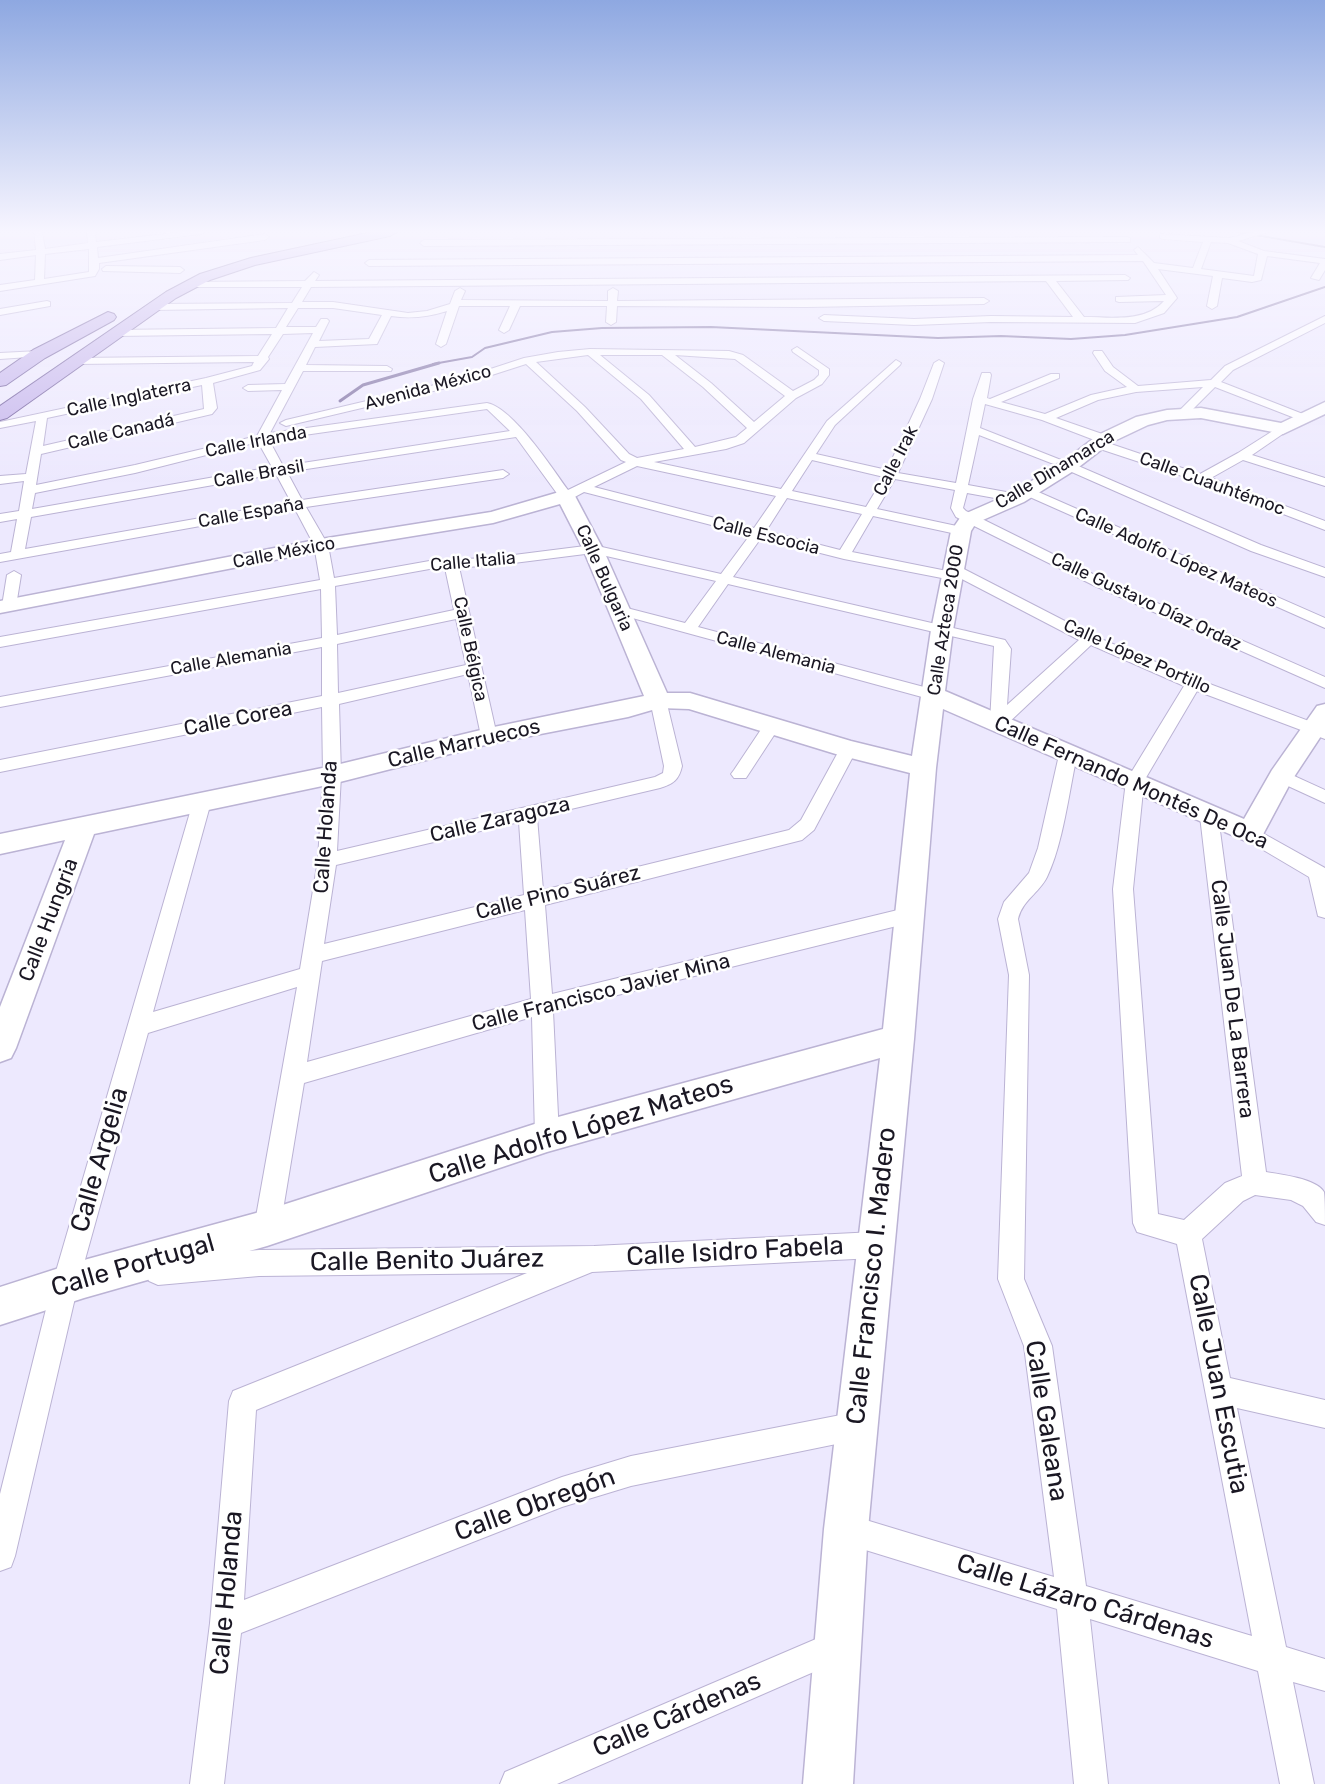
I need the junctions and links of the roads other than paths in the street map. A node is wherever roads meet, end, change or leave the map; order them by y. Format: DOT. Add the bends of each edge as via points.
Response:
graph roads {
  1 [pos="110,315"];
  2 [pos="141,315"];
  3 [pos="290,315"];
  4 [pos="327,315"];
  5 [pos="387,315"];
  6 [pos="452,315"];
  7 [pos="511,315"];
  8 [pos="611,315"];
  9 [pos="990,315"];
  10 [pos="1077,315"];
  11 [pos="1131,315"];
  12 [pos="1149,315"];
  13 [pos="824,318"];
  14 [pos="991,319"];
  15 [pos="1325,319"];
  16 [pos="1081,320"];
  17 [pos="1135,320"];
  18 [pos="611,322"];
  19 [pos="1309,327"];
  20 [pos="319,330"];
  21 [pos="504,330"];
  22 [pos="280,331"];
  23 [pos="1325,332"];
  24 [pos="115,333"];
  25 [pos="312,344"];
  26 [pos="441,344"];
  27 [pos="797,350"];
  28 [pos="590,352"];
  29 [pos="664,352"];
  30 [pos="1098,353"];
  31 [pos="39,354"];
  32 [pos="0,356"];
  33 [pos="528,360"];
  34 [pos="76,361"];
  35 [pos="260,363"];
  36 [pos="896,363"];
  37 [pos="939,363"];
  38 [pos="299,368"];
  39 [pos="387,369"];
  40 [pos="986,375"];
  41 [pos="1056,376"];
  42 [pos="0,381"];
  43 [pos="207,381"];
  44 [pos="1214,383"];
  45 [pos="289,387"];
  46 [pos="248,388"];
  47 [pos="1136,389"];
  48 [pos="792,396"];
  49 [pos="985,401"];
  50 [pos="487,406"];
  51 [pos="1183,413"];
  52 [pos="1318,413"];
  53 [pos="0,414"];
  54 [pos="42,417"];
  55 [pos="1046,418"];
  56 [pos="0,425"];
  57 [pos="754,429"];
  58 [pos="1283,429"];
  59 [pos="975,430"];
  60 [pos="265,433"];
  61 [pos="519,433"];
  62 [pos="1101,441"];
  63 [pos="34,452"];
  64 [pos="693,452"];
  65 [pos="809,456"];
  66 [pos="1242,456"];
  67 [pos="636,462"];
  68 [pos="1062,463"];
  69 [pos="279,470"];
  70 [pos="503,474"];
  71 [pos="891,475"];
  72 [pos="30,477"];
  73 [pos="1201,478"];
  74 [pos="0,480"];
  75 [pos="1325,482"];
  76 [pos="962,488"];
  77 [pos="27,491"];
  78 [pos="574,492"];
  79 [pos="782,494"];
  80 [pos="1022,495"];
  81 [pos="300,504"];
  82 [pos="868,512"];
  83 [pos="24,515"];
  84 [pos="0,518"];
  85 [pos="965,525"];
  86 [pos="1325,526"];
  87 [pos="757,534"];
  88 [pos="321,545"];
  89 [pos="593,549"];
  90 [pos="844,555"];
  91 [pos="17,556"];
  92 [pos="0,558"];
  93 [pos="451,562"];
  94 [pos="953,573"];
  95 [pos="1325,573"];
  96 [pos="14,575"];
  97 [pos="724,580"];
  98 [pos="328,583"];
  99 [pos="5,607"];
  100 [pos="619,610"];
  101 [pos="462,613"];
  102 [pos="1325,624"];
  103 [pos="689,629"];
  104 [pos="942,630"];
  105 [pos="1089,639"];
  106 [pos="330,641"];
  107 [pos="0,642"];
  108 [pos="474,668"];
  109 [pos="1325,683"];
  110 [pos="1193,684"];
  111 [pos="933,695"];
  112 [pos="331,700"];
  113 [pos="657,700"];
  114 [pos="0,702"];
  115 [pos="998,723"];
  116 [pos="1321,724"];
  117 [pos="772,726"];
  118 [pos="489,736"];
  119 [pos="848,749"];
  120 [pos="1068,755"];
  121 [pos="0,766"];
  122 [pos="923,768"];
  123 [pos="740,774"];
  124 [pos="332,775"];
  125 [pos="671,776"];
  126 [pos="1281,776"];
  127 [pos="1135,781"];
  128 [pos="1325,797"];
  129 [pos="202,802"];
  130 [pos="528,813"];
  131 [pos="1209,816"];
  132 [pos="84,826"];
  133 [pos="1250,833"];
  134 [pos="0,844"];
  135 [pos="327,860"];
  136 [pos="1322,875"];
  137 [pos="534,899"];
  138 [pos="1325,910"];
  139 [pos="910,915"];
  140 [pos="311,965"];
  141 [pos="542,1005"];
  142 [pos="138,1026"];
  143 [pos="898,1039"];
  144 [pos="0,1048"];
  145 [pos="294,1076"];
  146 [pos="547,1136"];
  147 [pos="1255,1183"];
  148 [pos="1318,1205"];
  149 [pos="1188,1234"];
  150 [pos="263,1245"];
  151 [pos="875,1245"];
  152 [pos="594,1258"];
  153 [pos="74,1282"];
  154 [pos="0,1306"];
  155 [pos="1220,1390"];
  156 [pos="1325,1414"];
  157 [pos="856,1426"];
  158 [pos="846,1529"];
  159 [pos="0,1556"];
  160 [pos="1072,1598"];
  161 [pos="226,1623"];
  162 [pos="837,1646"];
  163 [pos="1272,1658"];
  164 [pos="1325,1675"];
  165 [pos="207,1784"];
  166 [pos="517,1784"];
  167 [pos="828,1784"];
  168 [pos="1090,1784"];
  169 [pos="1298,1784"];
  1 -- 31 [label="main road"];
  2 -- 24 [label="main road"];
  3 -- 22 [label="street"];
  4 -- 20 [label="street"];
  5 -- 25 [label="street" via="373,342"];
  6 -- 26 [label="street"];
  7 -- 21 [label="street"];
  8 -- 18 [label="street"];
  9 -- 14 [label="street"];
  10 -- 16 [label="street"];
  11 -- 17 [label="street"];
  12 -- 17 [label="street"];
  13 -- 14 [label="street" via="914,322"];
  14 -- 16 [label="street"];
  15 -- 19 [label="street"];
  16 -- 17 [label="street"];
  19 -- 23 [label="street"];
  19 -- 44 [label="street" via="1229,368"];
  20 -- 22 [label="street"];
  20 -- 25 [label="street"];
  22 -- 24 [label="street"];
  22 -- 35 [label="street"];
  24 -- 34 [label="main road"];
  25 -- 38 [label="street"];
  27 -- 48 [label="street" via="820,364 824,375"];
  28 -- 29 [label="street, Avenida México"];
  28 -- 33 [label="street, Avenida México"];
  28 -- 64 [label="street" via="645,397"];
  29 -- 48 [label="street, Avenida México" via="717,352 739,357"];
  29 -- 57 [label="street"];
  30 -- 47 [label="street" via="1108,369"];
  31 -- 32 [label="street"];
  31 -- 42 [label="main road"];
  33 -- 60 [label="street, Avenida México"];
  33 -- 67 [label="street" via="626,457"];
  34 -- 35 [label="street"];
  34 -- 53 [label="main road"];
  35 -- 43 [label="street, Calle Inglaterra"];
  36 -- 65 [label="street" via="831,423"];
  37 -- 71 [label="street, Calle Irak"];
  38 -- 39 [label="street"];
  38 -- 45 [label="street"];
  40 -- 49 [label="street, Calle Azteca 2000"];
  41 -- 49 [label="street"];
  43 -- 54 [label="street, Calle Inglaterra"];
  43 -- 63 [label="street, Calle Canadá" via="211,408 207,412"];
  44 -- 47 [label="street"];
  44 -- 51 [label="street"];
  44 -- 52 [label="street"];
  45 -- 46 [label="street"];
  45 -- 60 [label="street"];
  47 -- 55 [label="street" via="1089,399"];
  48 -- 57 [label="street"];
  49 -- 55 [label="street, Calle Cuauhtémoc"];
  49 -- 59 [label="street, Calle Azteca 2000"];
  50 -- 60 [label="street, Calle Irlanda"];
  50 -- 61 [label="street, Calle Bulgaria"];
  51 -- 58 [label="street, Calle Dinamarca"];
  51 -- 62 [label="street, Calle Dinamarca" via="1142,422"];
  52 -- 58 [label="street"];
  54 -- 56 [label="street, Calle Inglaterra"];
  54 -- 63 [label="street"];
  55 -- 62 [label="street, Calle Cuauhtémoc"];
  57 -- 64 [label="street" via="740,440"];
  58 -- 66 [label="street"];
  59 -- 68 [label="street"];
  59 -- 76 [label="street, Calle Azteca 2000"];
  60 -- 69 [label="street, Calle Holanda"];
  60 -- 77 [label="street, Calle Irlanda" via="135,469"];
  61 -- 69 [label="street, Calle Brasil"];
  61 -- 78 [label="street, Calle Bulgaria"];
  62 -- 68 [label="street, Calle Dinamarca"];
  62 -- 73 [label="street, Calle Cuauhtémoc"];
  63 -- 72 [label="street"];
  64 -- 67 [label="street"];
  65 -- 71 [label="street, Calle Adolfo López Mateos"];
  65 -- 79 [label="street"];
  66 -- 73 [label="street"];
  66 -- 75 [label="street"];
  67 -- 78 [label="street"];
  67 -- 79 [label="street"];
  68 -- 80 [label="street, Calle Dinamarca"];
  68 -- 95 [label="street" via="1256,548"];
  69 -- 81 [label="street, Calle Holanda"];
  69 -- 83 [label="street, Calle Brasil"];
  70 -- 81 [label="street, Calle España"];
  71 -- 76 [label="street, Calle Adolfo López Mateos"];
  71 -- 82 [label="street, Calle Irak"];
  72 -- 74 [label="street"];
  72 -- 77 [label="street"];
  73 -- 86 [label="street, Calle Cuauhtémoc"];
  76 -- 80 [label="street, Calle Adolfo López Mateos"];
  76 -- 85 [label="street, Calle Azteca 2000" via="957,508"];
  77 -- 83 [label="street"];
  78 -- 87 [label="street, Calle Escocia"];
  78 -- 88 [label="street, Calle México" via="493,518"];
  78 -- 89 [label="street, Calle Bulgaria"];
  79 -- 82 [label="street"];
  79 -- 87 [label="street"];
  80 -- 85 [label="street, Calle Dinamarca"];
  80 -- 102 [label="street, Calle Adolfo López Mateos"];
  81 -- 88 [label="street, Calle Holanda"];
  81 -- 91 [label="street, Calle España"];
  82 -- 85 [label="street"];
  82 -- 90 [label="street, Calle Irak"];
  83 -- 84 [label="street, Calle Brasil"];
  83 -- 91 [label="street"];
  85 -- 94 [label="street, Calle Azteca 2000"];
  85 -- 109 [label="street, Calle Gustavo Díaz Ordaz"];
  87 -- 90 [label="street, Calle Escocia"];
  87 -- 97 [label="street"];
  88 -- 98 [label="street, Calle Holanda"];
  88 -- 99 [label="street, Calle México"];
  89 -- 93 [label="street, Calle Italia" via="489,562"];
  89 -- 97 [label="street, Calle Italia"];
  89 -- 100 [label="street, Calle Bulgaria"];
  90 -- 94 [label="street, Calle Escocia"];
  91 -- 92 [label="street, Calle España"];
  93 -- 98 [label="street, Calle Italia"];
  93 -- 101 [label="street, Calle Bélgica"];
  94 -- 104 [label="street, Calle Azteca 2000"];
  94 -- 105 [label="street, Calle López Portillo"];
  96 -- 99 [label="street"];
  97 -- 103 [label="street"];
  97 -- 104 [label="street, Calle Italia"];
  98 -- 106 [label="street, Calle Holanda"];
  98 -- 107 [label="street, Calle Italia"];
  100 -- 103 [label="street, Calle Alemania"];
  100 -- 113 [label="street, Calle Bulgaria"];
  101 -- 106 [label="street, Calle Alemania"];
  101 -- 108 [label="street, Calle Bélgica"];
  103 -- 111 [label="street, Calle Alemania"];
  104 -- 111 [label="street, Calle Azteca 2000"];
  104 -- 115 [label="street, Calle Italia" via="1000,643 1003,649"];
  105 -- 110 [label="street, Calle López Portillo"];
  105 -- 115 [label="street"];
  106 -- 112 [label="street, Calle Holanda"];
  106 -- 114 [label="street, Calle Alemania"];
  108 -- 112 [label="street, Calle Corea"];
  108 -- 118 [label="street, Calle Bélgica"];
  110 -- 116 [label="street, Calle López Portillo"];
  110 -- 127 [label="street"];
  111 -- 115 [label="street, Calle Fernando Montés De Oca"];
  111 -- 122 [label="street, Calle Azteca 2000"];
  112 -- 121 [label="street, Calle Corea"];
  112 -- 124 [label="street, Calle Holanda"];
  113 -- 117 [label="street, Calle Marruecos" via="690,701"];
  113 -- 118 [label="street, Calle Marruecos"];
  113 -- 125 [label="street, Calle Bulgaria" via="673,766"];
  115 -- 120 [label="street, Calle Fernando Montés De Oca"];
  116 -- 126 [label="street"];
  117 -- 119 [label="street, Calle Marruecos"];
  117 -- 123 [label="street"];
  118 -- 124 [label="street, Calle Marruecos"];
  119 -- 122 [label="street, Calle Marruecos"];
  119 -- 137 [label="street, Calle Pino Suárez" via="803,831 795,835"];
  120 -- 127 [label="street, Calle Fernando Montés De Oca"];
  120 -- 160 [label="street, Calle Galeana" via="1038,876 1011,907 1008,919 1019,975 1011,1279 1016,1300 1030,1321 1038,1346"];
  122 -- 139 [label="street, Calle Francisco I. Madero"];
  124 -- 129 [label="street, Calle Marruecos"];
  124 -- 135 [label="street, Calle Holanda"];
  125 -- 130 [label="street, Calle Zaragoza" via="660,782"];
  126 -- 128 [label="street"];
  126 -- 133 [label="street"];
  127 -- 131 [label="street, Calle Fernando Montés De Oca"];
  127 -- 149 [label="street" via="1123,889 1146,1222"];
  129 -- 132 [label="street, Calle Marruecos"];
  129 -- 142 [label="street, Calle Argelia"];
  130 -- 135 [label="street, Calle Zaragoza"];
  130 -- 137 [label="street"];
  131 -- 133 [label="street, Calle Fernando Montés De Oca"];
  131 -- 147 [label="street, Calle Juan De La Barrera"];
  132 -- 134 [label="street, Calle Marruecos"];
  132 -- 144 [label="street, Calle Hungria"];
  133 -- 136 [label="street, Calle Fernando Montés De Oca"];
  135 -- 140 [label="street, Calle Holanda"];
  136 -- 138 [label="street"];
  137 -- 140 [label="street, Calle Pino Suárez"];
  137 -- 141 [label="street"];
  139 -- 141 [label="street, Calle Francisco Javier Mina"];
  139 -- 143 [label="street, Calle Francisco I. Madero"];
  140 -- 142 [label="street, Calle Pino Suárez"];
  140 -- 145 [label="street, Calle Holanda"];
  141 -- 145 [label="street, Calle Francisco Javier Mina"];
  141 -- 146 [label="street"];
  142 -- 153 [label="street, Calle Argelia"];
  143 -- 146 [label="street, Calle Adolfo López Mateos"];
  143 -- 151 [label="street, Calle Francisco I. Madero"];
  145 -- 150 [label="street, Calle Holanda"];
  146 -- 150 [label="street, Calle Adolfo López Mateos"];
  147 -- 148 [label="street" via="1293,1188"];
  147 -- 149 [label="street" via="1234,1192"];
  149 -- 155 [label="street, Calle Juan Escutia"];
  150 -- 152 [label="street, Calle Benito Juárez"];
  150 -- 153 [label="street, Calle Portugal"];
  151 -- 152 [label="street, Calle Isidro Fabela"];
  151 -- 157 [label="street, Calle Francisco I. Madero"];
  152 -- 161 [label="street, Calle Holanda" via="243,1401"];
  153 -- 154 [label="street, Calle Portugal"];
  153 -- 159 [label="street, Calle Argelia"];
  155 -- 156 [label="street"];
  155 -- 163 [label="street, Calle Juan Escutia"];
  157 -- 158 [label="street, Calle Francisco I. Madero"];
  157 -- 161 [label="street, Calle Obregón" via="631,1471 562,1492"];
  158 -- 160 [label="street, Calle Lázaro Cárdenas"];
  158 -- 162 [label="street, Calle Francisco I. Madero"];
  160 -- 163 [label="street, Calle Lázaro Cárdenas"];
  160 -- 168 [label="street, Calle Galeana"];
  161 -- 165 [label="street, Calle Holanda"];
  162 -- 166 [label="street, Calle Cárdenas"];
  162 -- 167 [label="street, Calle Francisco I. Madero"];
  163 -- 164 [label="street, Calle Lázaro Cárdenas"];
  163 -- 169 [label="street, Calle Juan Escutia"];
}
